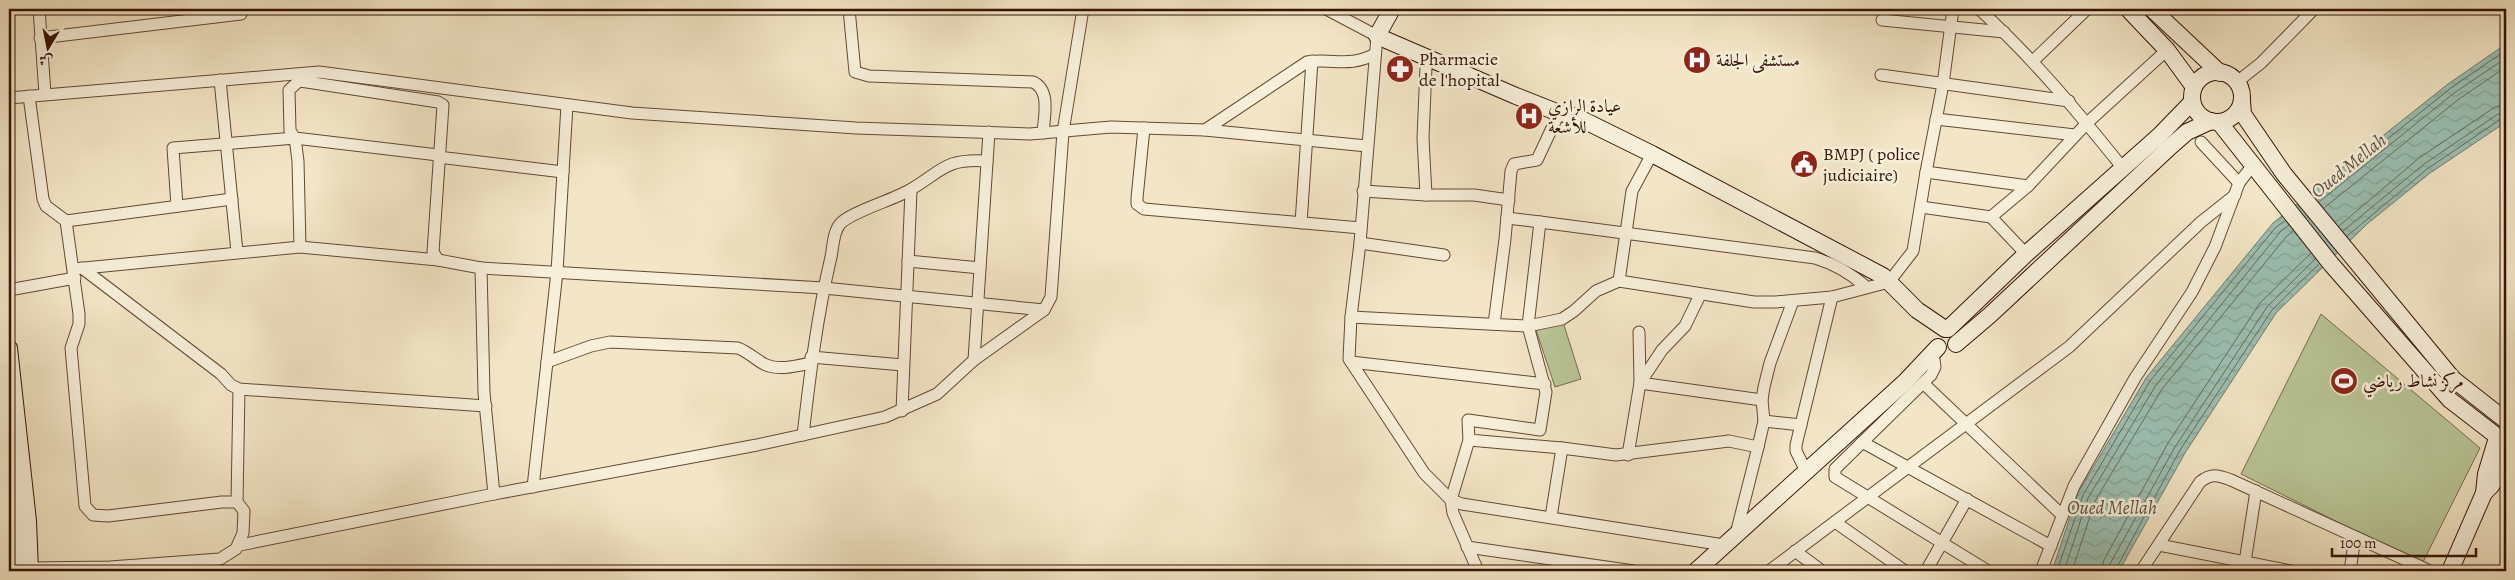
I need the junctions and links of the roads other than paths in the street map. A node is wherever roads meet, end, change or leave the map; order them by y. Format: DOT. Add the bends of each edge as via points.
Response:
graph roads {
  1 [pos="39,9"];
  2 [pos="849,9"];
  3 [pos="1083,9"];
  4 [pos="1326,9"];
  5 [pos="1392,9"];
  6 [pos="1953,9"];
  7 [pos="2087,9"];
  8 [pos="2128,9"];
  9 [pos="2152,9"];
  10 [pos="2314,9"];
  11 [pos="1986,11"];
  12 [pos="241,14"];
  13 [pos="1882,20"];
  14 [pos="1950,28"];
  15 [pos="2004,32"];
  16 [pos="1376,36"];
  17 [pos="40,38"];
  18 [pos="2166,50"];
  19 [pos="1375,54"];
  20 [pos="1431,59"];
  21 [pos="1312,61"];
  22 [pos="2032,61"];
  23 [pos="2220,73"];
  24 [pos="1881,75"];
  25 [pos="220,80"];
  26 [pos="2237,82"];
  27 [pos="1943,84"];
  28 [pos="45,94"];
  29 [pos="2193,94"];
  30 [pos="29,96"];
  31 [pos="9,98"];
  32 [pos="2069,100"];
  33 [pos="2242,101"];
  34 [pos="567,105"];
  35 [pos="1559,113"];
  36 [pos="1936,119"];
  37 [pos="2215,122"];
  38 [pos="2087,123"];
  39 [pos="1144,128"];
  40 [pos="1205,130"];
  41 [pos="989,132"];
  42 [pos="1063,132"];
  43 [pos="1043,133"];
  44 [pos="2075,135"];
  45 [pos="294,138"];
  46 [pos="1307,141"];
  47 [pos="2201,142"];
  48 [pos="226,144"];
  49 [pos="1368,146"];
  50 [pos="1652,154"];
  51 [pos="438,156"];
  52 [pos="987,161"];
  53 [pos="2122,166"];
  54 [pos="2252,166"];
  55 [pos="563,172"];
  56 [pos="1926,172"];
  57 [pos="2239,183"];
  58 [pos="2028,186"];
  59 [pos="911,190"];
  60 [pos="1363,191"];
  61 [pos="1426,195"];
  62 [pos="2235,195"];
  63 [pos="232,199"];
  64 [pos="1509,200"];
  65 [pos="177,206"];
  66 [pos="1921,207"];
  67 [pos="1991,217"];
  68 [pos="1507,218"];
  69 [pos="66,221"];
  70 [pos="1540,222"];
  71 [pos="1301,223"];
  72 [pos="1361,228"];
  73 [pos="1628,234"];
  74 [pos="1360,243"];
  75 [pos="300,247"];
  76 [pos="237,252"];
  77 [pos="2026,254"];
  78 [pos="1444,255"];
  79 [pos="438,260"];
  80 [pos="908,261"];
  81 [pos="481,268"];
  82 [pos="980,268"];
  83 [pos="77,271"];
  84 [pos="557,272"];
  85 [pos="1886,279"];
  86 [pos="1619,281"];
  87 [pos="1865,286"];
  88 [pos="824,288"];
  89 [pos="9,290"];
  90 [pos="1700,295"];
  91 [pos="906,296"];
  92 [pos="1832,297"];
  93 [pos="1793,301"];
  94 [pos="978,304"];
  95 [pos="1044,310"];
  96 [pos="1351,317"];
  97 [pos="1494,324"];
  98 [pos="1528,326"];
  99 [pos="1639,332"];
  100 [pos="1940,340"];
  101 [pos="9,348"];
  102 [pos="811,360"];
  103 [pos="974,360"];
  104 [pos="547,362"];
  105 [pos="1350,362"];
  106 [pos="903,365"];
  107 [pos="1640,383"];
  108 [pos="1923,383"];
  109 [pos="1545,384"];
  110 [pos="240,389"];
  111 [pos="1762,400"];
  112 [pos="486,406"];
  113 [pos="902,411"];
  114 [pos="2505,418"];
  115 [pos="1764,421"];
  116 [pos="1965,424"];
  117 [pos="1801,425"];
  118 [pos="1540,430"];
  119 [pos="803,435"];
  120 [pos="1469,440"];
  121 [pos="2499,441"];
  122 [pos="1862,442"];
  123 [pos="1536,445"];
  124 [pos="1758,447"];
  125 [pos="1562,448"];
  126 [pos="1628,455"];
  127 [pos="9,459"];
  128 [pos="2506,460"];
  129 [pos="1908,466"];
  130 [pos="1806,471"];
  131 [pos="533,487"];
  132 [pos="2256,491"];
  133 [pos="2484,493"];
  134 [pos="494,494"];
  135 [pos="1868,496"];
  136 [pos="1967,499"];
  137 [pos="1452,500"];
  138 [pos="237,502"];
  139 [pos="2062,515"];
  140 [pos="1551,517"];
  141 [pos="1835,522"];
  142 [pos="1736,534"];
  143 [pos="2355,536"];
  144 [pos="1942,542"];
  145 [pos="240,545"];
  146 [pos="1724,545"];
  147 [pos="2159,545"];
  148 [pos="2051,546"];
  149 [pos="1467,548"];
  150 [pos="1795,551"];
  151 [pos="2245,562"];
  152 [pos="176,566"];
  153 [pos="110,569"];
  154 [pos="26,570"];
  155 [pos="1478,571"];
  156 [pos="1634,571"];
  157 [pos="1696,571"];
  158 [pos="1769,571"];
  159 [pos="1822,571"];
  160 [pos="1905,571"];
  161 [pos="1926,571"];
  162 [pos="1988,571"];
  163 [pos="2041,571"];
  164 [pos="2141,571"];
  165 [pos="2292,571"];
  166 [pos="2350,571"];
  167 [pos="2430,571"];
  168 [pos="2450,571"];
  1 -- 17 [label="street"];
  2 -- 43 [label="street" via="855,72 868,76 1033,82 1044,92"];
  3 -- 42 [label="street"];
  4 -- 16 [label="street"];
  5 -- 16 [label="street"];
  6 -- 14 [label="street"];
  7 -- 22 [label="street"];
  8 -- 18 [label="street"];
  9 -- 23 [label="street"];
  10 -- 26 [label="street" via="2261,63"];
  11 -- 15 [label="street"];
  12 -- 17 [label="street"];
  13 -- 14 [label="street"];
  14 -- 15 [label="street"];
  14 -- 27 [label="street"];
  15 -- 22 [label="street"];
  16 -- 19 [label="street"];
  16 -- 20 [label="street"];
  17 -- 28 [label="street"];
  18 -- 29 [label="street"];
  18 -- 38 [label="street"];
  19 -- 21 [label="street" via="1352,63"];
  19 -- 49 [label="street"];
  20 -- 35 [label="street"];
  20 -- 61 [label="street" via="1426,68 1423,138"];
  21 -- 40 [label="street"];
  21 -- 46 [label="street"];
  22 -- 32 [label="street"];
  23 -- 26 [label="street"];
  23 -- 29 [label="street" via="2205,76"];
  24 -- 27 [label="street"];
  25 -- 28 [label="street"];
  25 -- 34 [label="street" via="319,72"];
  25 -- 48 [label="street"];
  26 -- 33 [label="street"];
  27 -- 32 [label="street"];
  27 -- 36 [label="street"];
  28 -- 30 [label="street"];
  29 -- 37 [label="street" via="2199,114"];
  29 -- 53 [label="street" via="2160,136"];
  30 -- 31 [label="street"];
  30 -- 69 [label="street" via="44,203"];
  32 -- 38 [label="street"];
  33 -- 37 [label="street" via="2234,116"];
  33 -- 114 [label="street" via="2242,114 2284,174 2453,379"];
  34 -- 41 [label="street" via="632,113 856,128"];
  34 -- 55 [label="street"];
  35 -- 50 [label="street" via="1584,120"];
  35 -- 64 [label="street" via="1538,160 1514,164"];
  36 -- 44 [label="street"];
  36 -- 56 [label="street"];
  37 -- 54 [label="street"];
  37 -- 100 [label="street" via="2187,132 1956,344 1954,333"];
  38 -- 44 [label="street"];
  38 -- 53 [label="street"];
  39 -- 40 [label="street"];
  39 -- 42 [label="street" via="1111,127"];
  39 -- 71 [label="street" via="1137,198 1140,207"];
  40 -- 46 [label="street"];
  41 -- 43 [label="street"];
  41 -- 52 [label="street"];
  42 -- 43 [label="street"];
  42 -- 95 [label="street" via="1051,297"];
  44 -- 58 [label="street"];
  45 -- 48 [label="street"];
  45 -- 51 [label="street"];
  45 -- 51 [label="street" via="290,131 289,90 299,81 438,102 443,105"];
  45 -- 75 [label="street" via="298,161"];
  46 -- 49 [label="street"];
  46 -- 71 [label="street"];
  47 -- 57 [label="street"];
  48 -- 63 [label="street"];
  48 -- 65 [label="street" via="173,148"];
  49 -- 60 [label="street"];
  50 -- 73 [label="street" via="1632,191"];
  50 -- 85 [label="street"];
  51 -- 55 [label="street"];
  51 -- 79 [label="street" via="433,252"];
  52 -- 59 [label="street" via="955,161"];
  52 -- 82 [label="street"];
  53 -- 77 [label="street"];
  54 -- 57 [label="street"];
  54 -- 121 [label="street" via="2331,264 2450,400"];
  55 -- 84 [label="street"];
  56 -- 58 [label="street"];
  56 -- 66 [label="street"];
  57 -- 62 [label="street"];
  58 -- 67 [label="street"];
  59 -- 80 [label="street"];
  59 -- 88 [label="street" via="839,225"];
  60 -- 61 [label="street"];
  60 -- 72 [label="street"];
  61 -- 64 [label="street" via="1474,195"];
  62 -- 116 [label="street" via="2201,222 2068,347"];
  62 -- 139 [label="street" via="2215,247 2192,292 2135,378 2074,486"];
  63 -- 65 [label="street"];
  63 -- 76 [label="street"];
  64 -- 68 [label="street"];
  65 -- 69 [label="street"];
  66 -- 67 [label="street"];
  66 -- 85 [label="street" via="1913,251"];
  67 -- 77 [label="street"];
  68 -- 70 [label="street"];
  68 -- 97 [label="street"];
  69 -- 83 [label="street"];
  70 -- 73 [label="street"];
  70 -- 98 [label="street"];
  71 -- 72 [label="street"];
  72 -- 74 [label="street"];
  73 -- 86 [label="street"];
  73 -- 87 [label="street" via="1815,258 1834,264"];
  74 -- 78 [label="street"];
  74 -- 96 [label="street"];
  75 -- 76 [label="street"];
  75 -- 79 [label="street"];
  76 -- 83 [label="street"];
  77 -- 100 [label="street"];
  79 -- 81 [label="street"];
  80 -- 82 [label="street"];
  80 -- 91 [label="street"];
  81 -- 84 [label="street"];
  81 -- 112 [label="street"];
  82 -- 94 [label="street"];
  83 -- 89 [label="street"];
  83 -- 110 [label="street"];
  83 -- 138 [label="street" via="79,324 71,348 85,506 89,512 108,516"];
  84 -- 88 [label="street"];
  84 -- 104 [label="street"];
  85 -- 87 [label="street"];
  85 -- 100 [label="street" via="1917,310"];
  86 -- 90 [label="street"];
  86 -- 98 [label="street" via="1596,291 1562,318"];
  87 -- 92 [label="street"];
  88 -- 91 [label="street"];
  88 -- 102 [label="street"];
  90 -- 93 [label="street" via="1754,302"];
  90 -- 107 [label="street" via="1685,326 1662,350"];
  91 -- 94 [label="street"];
  91 -- 106 [label="street"];
  92 -- 93 [label="street"];
  92 -- 117 [label="street"];
  93 -- 111 [label="street" via="1770,364"];
  94 -- 95 [label="street"];
  94 -- 103 [label="street"];
  95 -- 103 [label="street"];
  96 -- 97 [label="street"];
  96 -- 105 [label="street"];
  97 -- 98 [label="street"];
  98 -- 109 [label="street"];
  99 -- 107 [label="street"];
  100 -- 108 [label="street" via="1935,366"];
  100 -- 130 [label="street" via="1905,382"];
  101 -- 154 [label="street" via="27,503"];
  102 -- 104 [label="street" via="774,367 738,348 610,342"];
  102 -- 106 [label="street"];
  102 -- 119 [label="street"];
  103 -- 113 [label="street" via="937,394"];
  104 -- 131 [label="street"];
  105 -- 109 [label="street"];
  105 -- 137 [label="street" via="1424,473"];
  106 -- 113 [label="street"];
  107 -- 111 [label="street"];
  107 -- 126 [label="street"];
  108 -- 116 [label="street"];
  108 -- 122 [label="street"];
  109 -- 118 [label="street" via="1546,400"];
  110 -- 112 [label="street"];
  110 -- 138 [label="street"];
  111 -- 115 [label="street"];
  112 -- 134 [label="street"];
  113 -- 119 [label="street"];
  114 -- 121 [label="street" via="2496,424"];
  115 -- 117 [label="street"];
  115 -- 124 [label="street"];
  116 -- 129 [label="street"];
  116 -- 139 [label="street"];
  117 -- 130 [label="street" via="1796,451"];
  118 -- 120 [label="street" via="1468,420"];
  118 -- 123 [label="street"];
  119 -- 131 [label="street"];
  120 -- 123 [label="street"];
  120 -- 137 [label="street"];
  121 -- 133 [label="street" via="2484,479"];
  122 -- 129 [label="street"];
  122 -- 135 [label="street" via="1834,473 1835,477"];
  123 -- 125 [label="street"];
  124 -- 126 [label="street" via="1729,441"];
  124 -- 142 [label="street"];
  125 -- 126 [label="street"];
  125 -- 140 [label="street"];
  127 -- 154 [label="street" via="16,523"];
  128 -- 133 [label="street"];
  129 -- 135 [label="street"];
  129 -- 136 [label="street"];
  130 -- 142 [label="street"];
  131 -- 134 [label="street"];
  132 -- 143 [label="street"];
  132 -- 147 [label="street" via="2219,476 2207,476"];
  132 -- 151 [label="street"];
  133 -- 168 [label="street"];
  134 -- 145 [label="street"];
  135 -- 141 [label="street"];
  135 -- 144 [label="street"];
  136 -- 144 [label="street"];
  136 -- 148 [label="street"];
  137 -- 140 [label="street" via="1475,507"];
  137 -- 149 [label="street" via="1453,513"];
  138 -- 145 [label="street" via="244,510 244,533"];
  139 -- 148 [label="street"];
  140 -- 146 [label="street"];
  141 -- 150 [label="street"];
  141 -- 160 [label="street"];
  142 -- 146 [label="street"];
  143 -- 166 [label="street"];
  143 -- 167 [label="street"];
  144 -- 161 [label="street"];
  144 -- 162 [label="street"];
  145 -- 152 [label="street" via="220,560"];
  146 -- 157 [label="street"];
  147 -- 151 [label="street"];
  147 -- 164 [label="street"];
  148 -- 163 [label="street"];
  149 -- 155 [label="street"];
  149 -- 156 [label="street"];
  150 -- 158 [label="street"];
  150 -- 159 [label="street"];
  151 -- 165 [label="street"];
  152 -- 153 [label="street"];
  153 -- 154 [label="street"];
}
